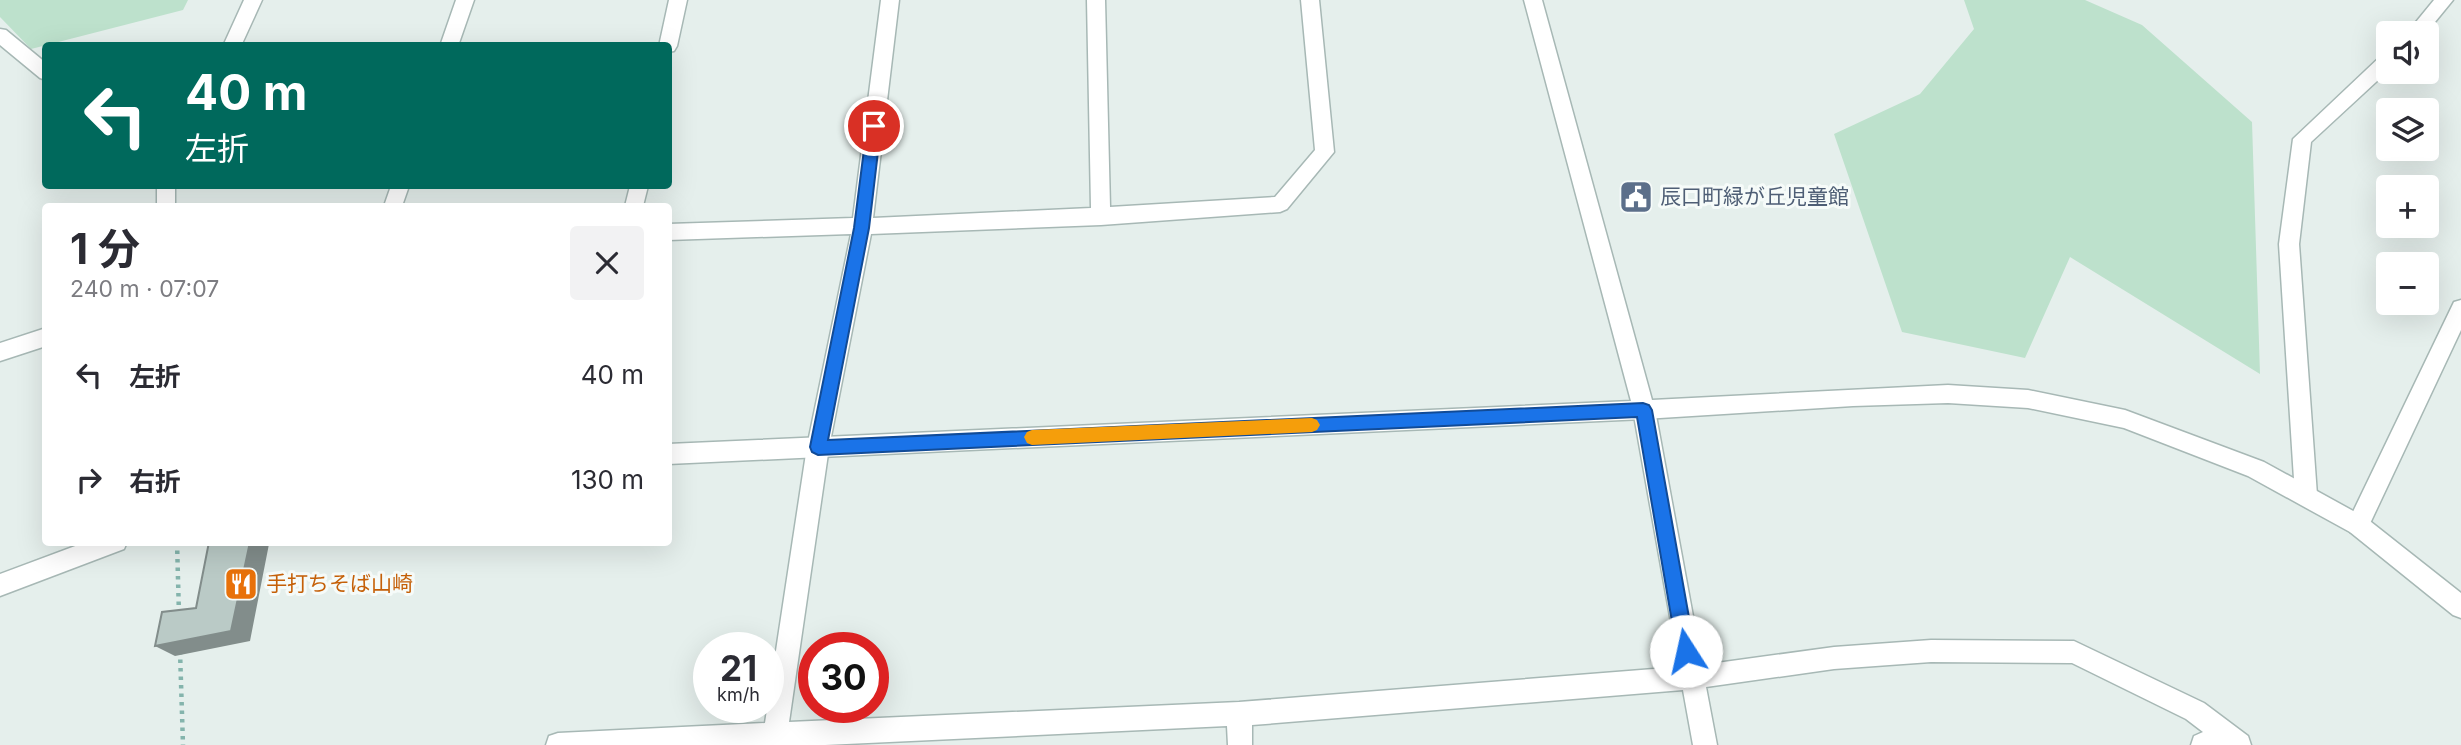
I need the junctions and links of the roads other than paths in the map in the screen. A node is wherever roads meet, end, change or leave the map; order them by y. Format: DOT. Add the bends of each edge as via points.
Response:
graph roads {
  1 [pos="253,0"];
  2 [pos="465,0"];
  3 [pos="678,0"];
  4 [pos="890,0"];
  5 [pos="1096,0"];
  6 [pos="1310,0"];
  7 [pos="1533,0"];
  8 [pos="2444,0"];
  9 [pos="2426,21"];
  10 [pos="0,35"];
  11 [pos="234,42"];
  12 [pos="450,42"];
  13 [pos="669,42"];
  14 [pos="42,70"];
  15 [pos="2376,71"];
  16 [pos="1101,217"];
  17 [pos="862,228"];
  18 [pos="672,232"];
  19 [pos="2461,308"];
  20 [pos="42,338"];
  21 [pos="0,352"];
  22 [pos="1643,410"];
  23 [pos="818,447"];
  24 [pos="672,454"];
  25 [pos="2306,495"];
  26 [pos="2358,525"];
  27 [pos="105,546"];
  28 [pos="0,585"];
  29 [pos="2461,607"];
  30 [pos="1691,678"];
  31 [pos="1239,713"];
  32 [pos="775,735"];
  33 [pos="2222,741"];
  34 [pos="558,745"];
  35 [pos="1240,745"];
  36 [pos="1705,745"];
  1 -- 11 [label="street"];
  2 -- 12 [label="street"];
  3 -- 13 [label="street"];
  4 -- 17 [label="street"];
  5 -- 16 [label="street"];
  6 -- 16 [label="street" via="1325,152 1280,204"];
  7 -- 22 [label="street"];
  8 -- 9 [label="street"];
  10 -- 14 [label="street"];
  15 -- 25 [label="street" via="2302,139 2289,244"];
  16 -- 17 [label="street"];
  17 -- 18 [label="street"];
  17 -- 23 [label="street"];
  19 -- 26 [label="street"];
  20 -- 21 [label="street"];
  22 -- 23 [label="street"];
  22 -- 25 [label="street" via="1935,394 2028,399 2125,419 2256,469"];
  22 -- 30 [label="street"];
  23 -- 24 [label="street"];
  23 -- 32 [label="street"];
  25 -- 26 [label="street"];
  26 -- 29 [label="street"];
  27 -- 28 [label="street"];
  30 -- 31 [label="street"];
  30 -- 33 [label="street" via="1834,658 1931,651 2074,652 2195,711"];
  30 -- 36 [label="street"];
  31 -- 32 [label="street"];
  31 -- 35 [label="street"];
  32 -- 34 [label="street"];
}
